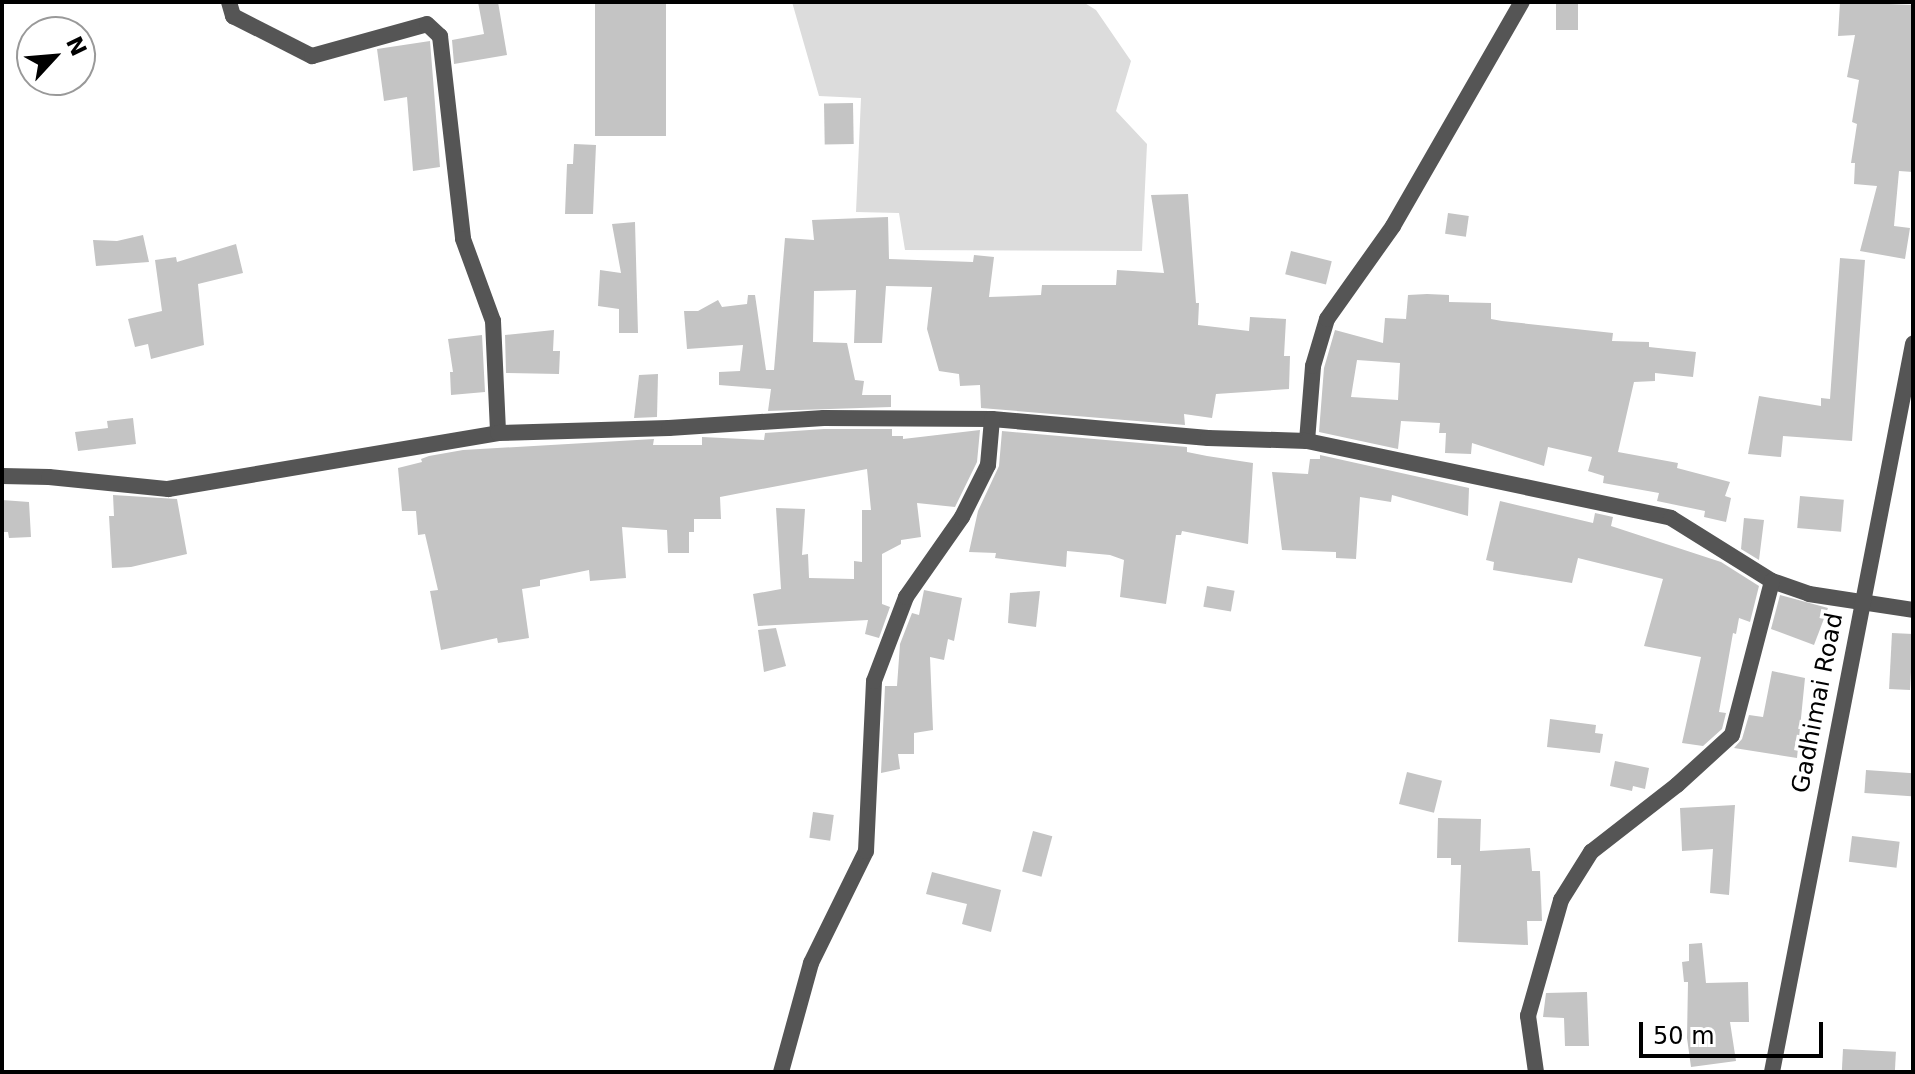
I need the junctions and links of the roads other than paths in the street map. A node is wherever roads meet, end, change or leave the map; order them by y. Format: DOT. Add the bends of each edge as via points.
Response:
graph roads {
  1 [pos="229,2"];
  2 [pos="1522,2"];
  3 [pos="1913,344"];
  4 [pos="992,419"];
  5 [pos="498,433"];
  6 [pos="1307,441"];
  7 [pos="2,476"];
  8 [pos="1772,581"];
  9 [pos="1862,604"];
  10 [pos="1913,610"];
  11 [pos="781,1072"];
  12 [pos="1536,1072"];
  13 [pos="1772,1072"];
  1 -- 5 [label="street" via="233,16 312,56 427,24 440,36 463,239 493,321"];
  2 -- 6 [label="street" via="1393,226 1327,319 1313,366"];
  3 -- 9 [label="street, Gadhimai Road"];
  4 -- 5 [label="street" via="824,418"];
  4 -- 6 [label="street"];
  4 -- 11 [label="street" via="988,465 962,517 906,597 874,681 866,851 811,963"];
  5 -- 7 [label="street" via="168,489"];
  6 -- 8 [label="street" via="1671,518"];
  8 -- 9 [label="street"];
  8 -- 12 [label="street" via="1732,735 1591,852 1561,900 1528,1016"];
  9 -- 10 [label="street"];
  9 -- 13 [label="street, Gadhimai Road"];
}
